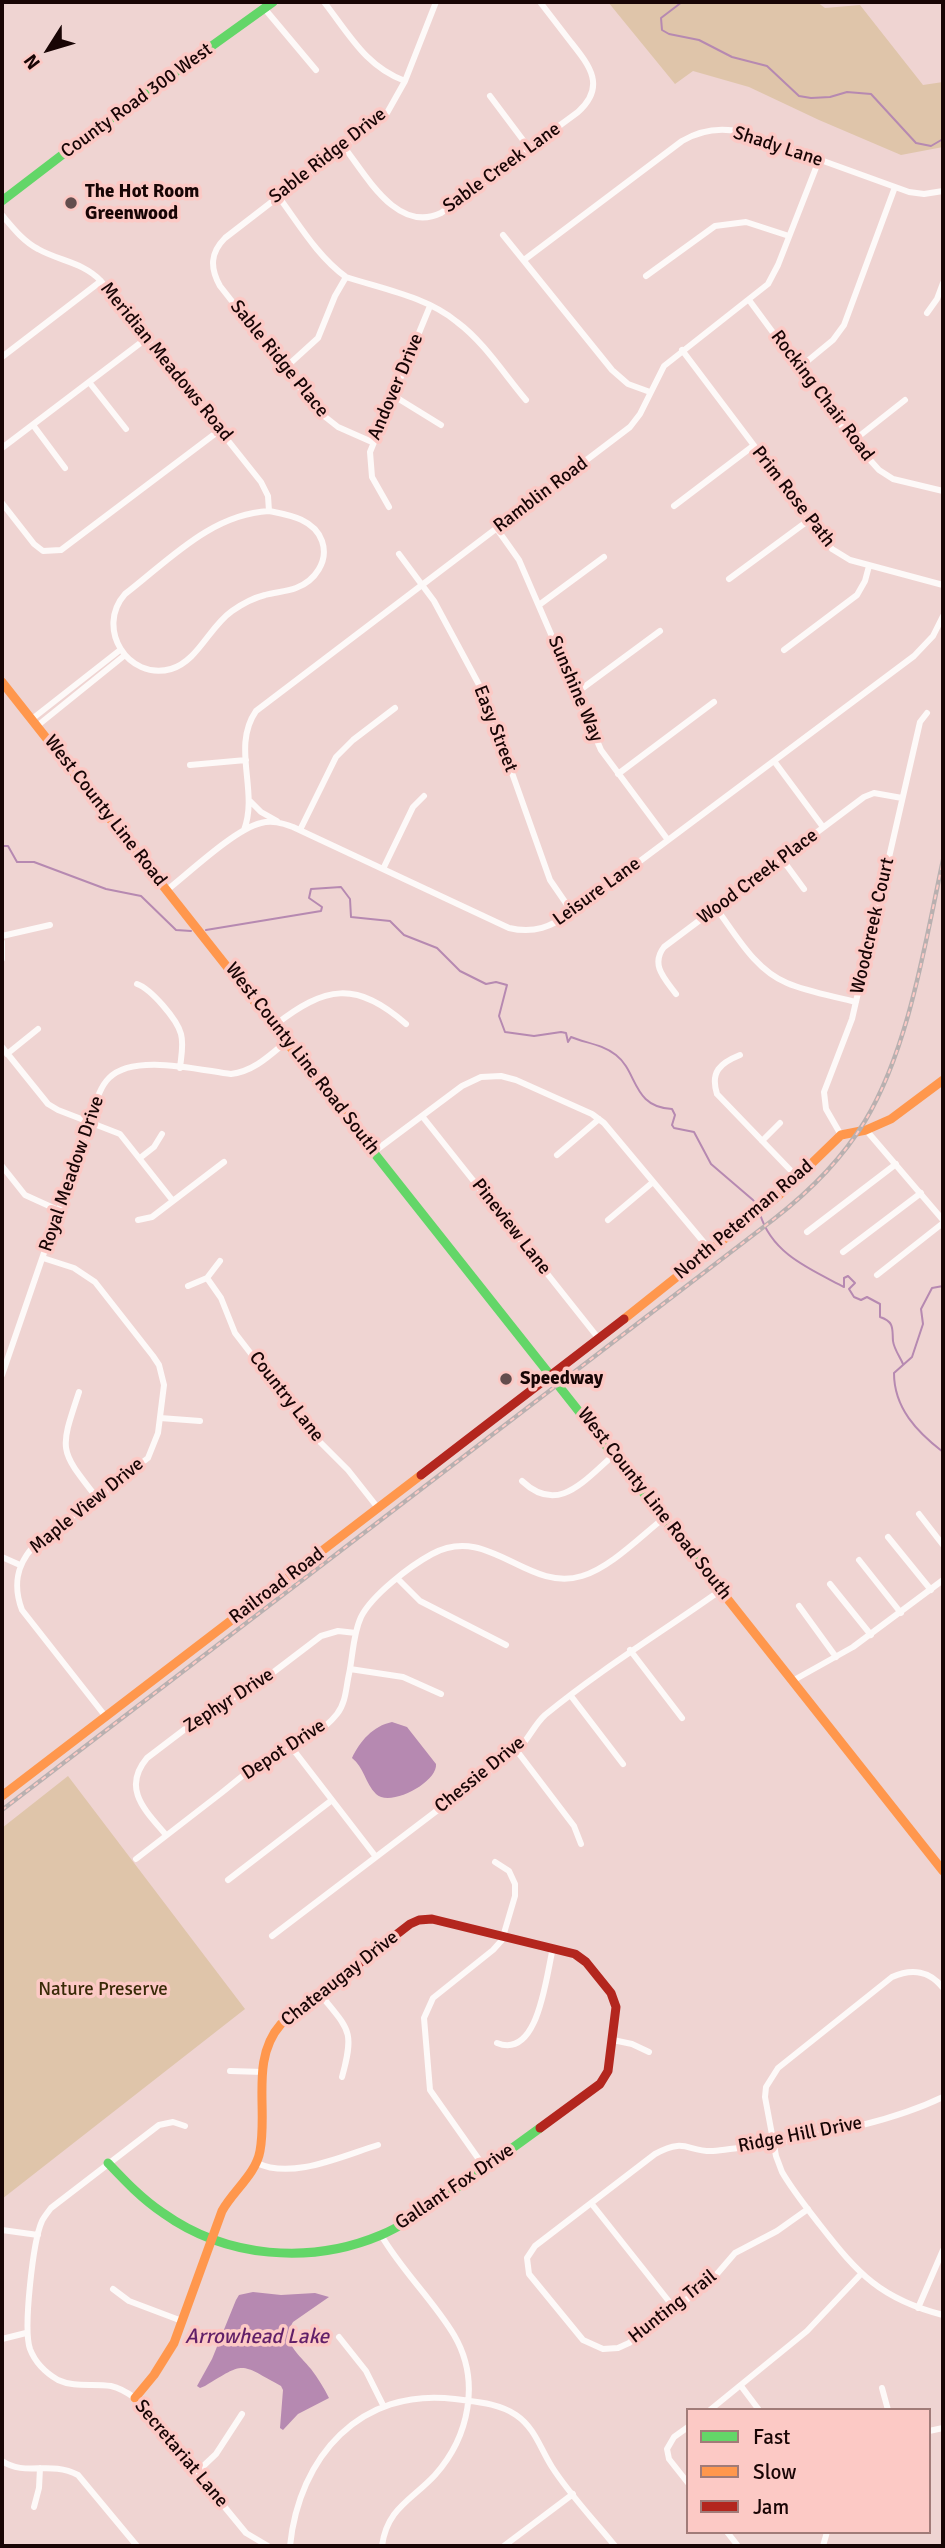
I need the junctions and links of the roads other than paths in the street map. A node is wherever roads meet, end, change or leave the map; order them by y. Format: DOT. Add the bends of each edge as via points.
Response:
graph roads {
  1 [pos="324,2"];
  2 [pos="436,2"];
  3 [pos="540,2"];
  4 [pos="268,5"];
  5 [pos="316,70"];
  6 [pos="405,81"];
  7 [pos="490,96"];
  8 [pos="344,147"];
  9 [pos="529,148"];
  10 [pos="819,160"];
  11 [pos="895,187"];
  12 [pos="943,191"];
  13 [pos="278,196"];
  14 [pos="2,201"];
  15 [pos="2,215"];
  16 [pos="503,234"];
  17 [pos="789,236"];
  18 [pos="213,254"];
  19 [pos="524,260"];
  20 [pos="646,276"];
  21 [pos="346,277"];
  22 [pos="101,281"];
  23 [pos="943,283"];
  24 [pos="749,300"];
  25 [pos="430,306"];
  26 [pos="926,313"];
  27 [pos="146,338"];
  28 [pos="682,351"];
  29 [pos="2,357"];
  30 [pos="285,368"];
  31 [pos="799,368"];
  32 [pos="89,382"];
  33 [pos="650,392"];
  34 [pos="394,396"];
  35 [pos="526,400"];
  36 [pos="905,400"];
  37 [pos="33,425"];
  38 [pos="441,425"];
  39 [pos="126,429"];
  40 [pos="220,430"];
  41 [pos="372,442"];
  42 [pos="853,442"];
  43 [pos="753,446"];
  44 [pos="2,447"];
  45 [pos="65,468"];
  46 [pos="943,491"];
  47 [pos="2,503"];
  48 [pos="674,506"];
  49 [pos="390,507"];
  50 [pos="269,512"];
  51 [pos="809,520"];
  52 [pos="497,528"];
  53 [pos="399,554"];
  54 [pos="604,557"];
  55 [pos="869,566"];
  56 [pos="729,579"];
  57 [pos="422,585"];
  58 [pos="943,585"];
  59 [pos="539,605"];
  60 [pos="943,616"];
  61 [pos="660,631"];
  62 [pos="784,650"];
  63 [pos="123,652"];
  64 [pos="2,681"];
  65 [pos="576,693"];
  66 [pos="714,702"];
  67 [pos="396,708"];
  68 [pos="927,713"];
  69 [pos="35,723"];
  70 [pos="246,760"];
  71 [pos="774,761"];
  72 [pos="190,765"];
  73 [pos="618,774"];
  74 [pos="424,796"];
  75 [pos="902,798"];
  76 [pos="250,800"];
  77 [pos="279,822"];
  78 [pos="823,827"];
  79 [pos="244,830"];
  80 [pos="300,830"];
  81 [pos="668,840"];
  82 [pos="782,859"];
  83 [pos="383,869"];
  84 [pos="804,889"];
  85 [pos="167,890"];
  86 [pos="716,908"];
  87 [pos="572,912"];
  88 [pos="50,925"];
  89 [pos="2,936"];
  90 [pos="207,940"];
  91 [pos="2,942"];
  92 [pos="2,959"];
  93 [pos="137,984"];
  94 [pos="676,994"];
  95 [pos="856,1002"];
  96 [pos="406,1024"];
  97 [pos="275,1025"];
  98 [pos="38,1029"];
  99 [pos="287,1041"];
  100 [pos="2,1047"];
  101 [pos="7,1054"];
  102 [pos="740,1055"];
  103 [pos="180,1068"];
  104 [pos="943,1080"];
  105 [pos="422,1116"];
  106 [pos="599,1119"];
  107 [pos="89,1122"];
  108 [pos="780,1123"];
  109 [pos="866,1130"];
  110 [pos="162,1134"];
  111 [pos="841,1135"];
  112 [pos="762,1141"];
  113 [pos="375,1151"];
  114 [pos="557,1156"];
  115 [pos="140,1158"];
  116 [pos="224,1162"];
  117 [pos="896,1164"];
  118 [pos="2,1166"];
  119 [pos="797,1177"];
  120 [pos="653,1182"];
  121 [pos="921,1193"];
  122 [pos="173,1201"];
  123 [pos="58,1210"];
  124 [pos="138,1220"];
  125 [pos="608,1220"];
  126 [pos="943,1222"];
  127 [pos="807,1231"];
  128 [pos="711,1251"];
  129 [pos="843,1252"];
  130 [pos="43,1258"];
  131 [pos="220,1261"];
  132 [pos="877,1275"];
  133 [pos="207,1278"];
  134 [pos="188,1286"];
  135 [pos="599,1339"];
  136 [pos="2,1375"];
  137 [pos="552,1375"];
  138 [pos="79,1392"];
  139 [pos="160,1418"];
  140 [pos="200,1421"];
  141 [pos="615,1454"];
  142 [pos="522,1481"];
  143 [pos="97,1499"];
  144 [pos="378,1508"];
  145 [pos="919,1514"];
  146 [pos="664,1518"];
  147 [pos="888,1537"];
  148 [pos="943,1545"];
  149 [pos="2,1557"];
  150 [pos="859,1560"];
  151 [pos="20,1565"];
  152 [pos="398,1578"];
  153 [pos="943,1580"];
  154 [pos="830,1584"];
  155 [pos="720,1590"];
  156 [pos="931,1590"];
  157 [pos="799,1606"];
  158 [pos="901,1613"];
  159 [pos="356,1633"];
  160 [pos="871,1635"];
  161 [pos="506,1645"];
  162 [pos="631,1650"];
  163 [pos="836,1657"];
  164 [pos="350,1669"];
  165 [pos="794,1680"];
  166 [pos="441,1694"];
  167 [pos="571,1696"];
  168 [pos="106,1717"];
  169 [pos="682,1718"];
  170 [pos="292,1748"];
  171 [pos="517,1751"];
  172 [pos="623,1764"];
  173 [pos="2,1796"];
  174 [pos="332,1800"];
  175 [pos="166,1835"];
  176 [pos="581,1844"];
  177 [pos="376,1857"];
  178 [pos="136,1859"];
  179 [pos="495,1862"];
  180 [pos="943,1871"];
  181 [pos="228,1880"];
  182 [pos="272,1936"];
  183 [pos="503,1936"];
  184 [pos="553,1948"];
  185 [pos="943,1988"];
  186 [pos="320,1994"];
  187 [pos="614,2040"];
  188 [pos="496,2043"];
  189 [pos="649,2052"];
  190 [pos="230,2071"];
  191 [pos="263,2072"];
  192 [pos="342,2077"];
  193 [pos="943,2097"];
  194 [pos="185,2126"];
  195 [pos="774,2143"];
  196 [pos="377,2145"];
  197 [pos="108,2163"];
  198 [pos="257,2163"];
  199 [pos="485,2168"];
  200 [pos="591,2203"];
  201 [pos="807,2209"];
  202 [pos="2,2230"];
  203 [pos="38,2235"];
  204 [pos="381,2235"];
  205 [pos="213,2241"];
  206 [pos="943,2250"];
  207 [pos="862,2274"];
  208 [pos="113,2289"];
  209 [pos="918,2308"];
  210 [pos="675,2309"];
  211 [pos="943,2315"];
  212 [pos="182,2321"];
  213 [pos="26,2333"];
  214 [pos="339,2337"];
  215 [pos="2,2339"];
  216 [pos="603,2349"];
  217 [pos="741,2386"];
  218 [pos="882,2388"];
  219 [pos="135,2398"];
  220 [pos="468,2401"];
  221 [pos="383,2405"];
  222 [pos="713,2408"];
  223 [pos="758,2408"];
  224 [pos="887,2408"];
  225 [pos="242,2414"];
  226 [pos="686,2428"];
  227 [pos="2,2461"];
  228 [pos="40,2468"];
  229 [pos="197,2472"];
  230 [pos="686,2480"];
  231 [pos="573,2494"];
  232 [pos="34,2507"];
  233 [pos="137,2546"];
  234 [pos="268,2546"];
  235 [pos="290,2546"];
  236 [pos="382,2546"];
  237 [pos="504,2546"];
  238 [pos="615,2546"];
  1 -- 6 [label="street" via="370,62"];
  2 -- 6 [label="street, Sable Ridge Drive"];
  3 -- 9 [label="street, Sable Creek Lane" via="588,65 592,91 578,112"];
  4 -- 5 [label="street"];
  4 -- 14 [label="street, County Road 300 West"];
  6 -- 8 [label="street, Sable Ridge Drive" via="387,113"];
  7 -- 9 [label="street"];
  8 -- 9 [label="street, Sable Creek Lane" via="385,200 427,217 441,213"];
  8 -- 13 [label="street, Sable Ridge Drive"];
  10 -- 11 [label="street, Shady Lane"];
  10 -- 17 [label="street, Ramblin Road"];
  10 -- 19 [label="street, Shady Lane" via="737,131 693,135"];
  11 -- 12 [label="street, Shady Lane" via="924,194"];
  11 -- 31 [label="street" via="845,325"];
  13 -- 18 [label="street, Sable Ridge Drive" via="225,237"];
  13 -- 21 [label="street" via="327,261"];
  15 -- 22 [label="street, Meridian Meadows Road" via="40,251 91,271"];
  16 -- 19 [label="street"];
  17 -- 20 [label="street" via="746,222 721,224"];
  17 -- 24 [label="street, Ramblin Road" via="772,278"];
  18 -- 30 [label="street, Sable Ridge Place" via="218,283"];
  19 -- 33 [label="street" via="612,370 628,384"];
  21 -- 25 [label="street"];
  21 -- 30 [label="street" via="318,338"];
  22 -- 27 [label="street, Meridian Meadows Road"];
  22 -- 29 [label="street"];
  23 -- 26 [label="street"];
  24 -- 28 [label="street, Ramblin Road"];
  24 -- 31 [label="street, Rocking Chair Road"];
  25 -- 34 [label="street, Andover Drive"];
  25 -- 35 [label="street" via="465,328"];
  27 -- 32 [label="street"];
  27 -- 40 [label="street, Meridian Meadows Road"];
  28 -- 33 [label="street, Ramblin Road" via="661,369"];
  28 -- 43 [label="street, Prim Rose Path"];
  30 -- 41 [label="street, Sable Ridge Place" via="328,421"];
  31 -- 42 [label="street, Rocking Chair Road"];
  32 -- 37 [label="street"];
  32 -- 39 [label="street"];
  33 -- 52 [label="street, Ramblin Road" via="630,427"];
  34 -- 38 [label="street"];
  34 -- 41 [label="street, Andover Drive"];
  36 -- 42 [label="street"];
  37 -- 44 [label="street"];
  37 -- 45 [label="street"];
  40 -- 47 [label="street" via="61,550 43,551 34,544"];
  40 -- 50 [label="street, Meridian Meadows Road" via="264,486"];
  41 -- 49 [label="street, Andover Drive" via="370,470"];
  42 -- 46 [label="street, Rocking Chair Road" via="887,476"];
  43 -- 48 [label="street"];
  43 -- 51 [label="street, Prim Rose Path"];
  50 -- 63 [label="street" via="242,514 215,525 125,594 112,623"];
  50 -- 63 [label="street" via="299,519 318,534 323,559 311,579 231,611 190,659 175,667 154,670"];
  51 -- 55 [label="street, Prim Rose Path" via="832,549"];
  51 -- 56 [label="street"];
  52 -- 57 [label="street, Ramblin Road"];
  52 -- 59 [label="street, Sunshine Way" via="519,560"];
  53 -- 57 [label="street, Easy Street"];
  54 -- 59 [label="street"];
  55 -- 58 [label="street, Prim Rose Path"];
  55 -- 62 [label="street" via="857,595"];
  57 -- 70 [label="street, Ramblin Road" via="261,706 247,730"];
  57 -- 87 [label="street, Easy Street" via="484,694 550,880"];
  59 -- 65 [label="street, Sunshine Way"];
  60 -- 71 [label="street, Leisure Lane" via="933,636 914,656"];
  61 -- 65 [label="street"];
  63 -- 69 [label="street"];
  64 -- 69 [label="street, West County Line Road"];
  65 -- 73 [label="street, Sunshine Way" via="601,750"];
  66 -- 73 [label="street"];
  67 -- 80 [label="street" via="336,757"];
  68 -- 75 [label="street, Woodcreek Court" via="920,722"];
  69 -- 85 [label="street, West County Line Road"];
  70 -- 72 [label="street"];
  70 -- 76 [label="street, Ramblin Road"];
  71 -- 78 [label="street"];
  71 -- 81 [label="street, Leisure Lane"];
  73 -- 81 [label="street, Sunshine Way"];
  74 -- 83 [label="street" via="413,807"];
  75 -- 78 [label="street, Wood Creek Place" via="869,794"];
  75 -- 95 [label="street, Woodcreek Court"];
  76 -- 77 [label="street"];
  76 -- 79 [label="street, Ramblin Road"];
  77 -- 79 [label="street"];
  77 -- 80 [label="street, Leisure Lane"];
  78 -- 82 [label="street, Wood Creek Place"];
  79 -- 85 [label="street"];
  80 -- 83 [label="street, Leisure Lane"];
  81 -- 87 [label="street, Leisure Lane"];
  82 -- 84 [label="street"];
  82 -- 86 [label="street, Wood Creek Place"];
  83 -- 87 [label="street, Leisure Lane" via="514,929 541,929"];
  85 -- 90 [label="street, West County Line Road"];
  86 -- 94 [label="street, Wood Creek Place" via="658,955 658,968"];
  86 -- 95 [label="street" via="770,974 794,986"];
  88 -- 89 [label="street"];
  90 -- 97 [label="street, West County Line Road South"];
  91 -- 92 [label="street"];
  93 -- 103 [label="street" via="150,990 181,1032"];
  95 -- 111 [label="street, Woodcreek Court" via="824,1092"];
  96 -- 97 [label="street" via="367,998 338,993 309,1000"];
  97 -- 99 [label="street, West County Line Road South"];
  98 -- 101 [label="street"];
  99 -- 103 [label="street, Royal Meadow Drive" via="243,1072"];
  99 -- 113 [label="street, West County Line Road South"];
  100 -- 101 [label="street"];
  101 -- 107 [label="street" via="48,1104"];
  102 -- 112 [label="street" via="719,1066 716,1089 719,1098"];
  103 -- 107 [label="street, Royal Meadow Drive" via="139,1064 118,1070 102,1087"];
  104 -- 109 [label="street" via="891,1119"];
  105 -- 106 [label="street" via="468,1082 494,1076 516,1080"];
  105 -- 113 [label="street"];
  105 -- 135 [label="street, Pineview Lane"];
  106 -- 114 [label="street"];
  106 -- 120 [label="street"];
  107 -- 115 [label="street" via="120,1134"];
  107 -- 123 [label="street, Royal Meadow Drive"];
  108 -- 112 [label="street"];
  109 -- 111 [label="street"];
  109 -- 117 [label="street"];
  110 -- 115 [label="street"];
  111 -- 119 [label="street, North Peterman Road"];
  112 -- 119 [label="street"];
  113 -- 137 [label="street, West County Line Road South"];
  115 -- 122 [label="street"];
  116 -- 122 [label="street"];
  117 -- 121 [label="street"];
  117 -- 127 [label="street"];
  118 -- 123 [label="street" via="25,1195"];
  119 -- 128 [label="street, North Peterman Road"];
  120 -- 125 [label="street"];
  120 -- 128 [label="street"];
  121 -- 126 [label="street"];
  121 -- 129 [label="street"];
  122 -- 124 [label="street" via="152,1217"];
  123 -- 130 [label="street, Royal Meadow Drive"];
  126 -- 132 [label="street"];
  128 -- 135 [label="street, North Peterman Road"];
  130 -- 136 [label="street, Royal Meadow Drive"];
  130 -- 139 [label="street, Maple View Drive" via="74,1268 95,1282 159,1365 164,1385"];
  131 -- 133 [label="street"];
  133 -- 134 [label="street"];
  133 -- 144 [label="street, Country Lane" via="236,1333 316,1438"];
  135 -- 137 [label="street, North Peterman Road"];
  137 -- 141 [label="street, West County Line Road South"];
  137 -- 144 [label="street, Railroad Road"];
  138 -- 143 [label="street" via="65,1434 65,1451"];
  139 -- 140 [label="street"];
  139 -- 143 [label="street, Maple View Drive" via="148,1458"];
  141 -- 142 [label="street" via="560,1496 534,1492"];
  141 -- 146 [label="street, West County Line Road South"];
  143 -- 151 [label="street, Maple View Drive" via="33,1547"];
  144 -- 168 [label="street, Railroad Road"];
  145 -- 148 [label="street"];
  146 -- 152 [label="street, Depot Drive" via="604,1565 579,1577 535,1573 486,1549 458,1546 430,1555"];
  146 -- 155 [label="street, West County Line Road South"];
  147 -- 156 [label="street"];
  149 -- 151 [label="street"];
  150 -- 158 [label="street"];
  151 -- 168 [label="street" via="16,1592 22,1610"];
  152 -- 159 [label="street, Depot Drive" via="368,1606"];
  152 -- 161 [label="street" via="420,1601"];
  153 -- 156 [label="street"];
  154 -- 160 [label="street"];
  155 -- 162 [label="street, Chessie Drive"];
  155 -- 165 [label="street, West County Line Road South"];
  156 -- 158 [label="street"];
  157 -- 163 [label="street"];
  158 -- 160 [label="street"];
  159 -- 164 [label="street, Depot Drive"];
  159 -- 175 [label="street, Zephyr Drive" via="338,1631 321,1636 147,1758 136,1779 137,1796"];
  160 -- 163 [label="street"];
  162 -- 167 [label="street, Chessie Drive"];
  162 -- 169 [label="street"];
  163 -- 165 [label="street"];
  164 -- 166 [label="street" via="412,1679"];
  164 -- 170 [label="street, Depot Drive" via="339,1712"];
  165 -- 180 [label="street, West County Line Road South"];
  167 -- 171 [label="street, Chessie Drive" via="542,1718"];
  167 -- 172 [label="street"];
  168 -- 173 [label="street, Railroad Road"];
  170 -- 174 [label="street"];
  170 -- 175 [label="street, Depot Drive" via="261,1763"];
  171 -- 176 [label="street" via="574,1826"];
  171 -- 177 [label="street, Chessie Drive"];
  174 -- 177 [label="street"];
  174 -- 181 [label="street"];
  175 -- 178 [label="street, Depot Drive"];
  177 -- 182 [label="street, Chessie Drive"];
  179 -- 183 [label="street" via="509,1871 515,1884"];
  183 -- 184 [label="street, Chateaugay Drive"];
  183 -- 186 [label="street, Chateaugay Drive" via="419,1920"];
  183 -- 199 [label="street" via="494,1950 433,1998 424,2018 430,2090"];
  184 -- 187 [label="street, Chateaugay Drive" via="586,1962 611,1993 616,2007"];
  184 -- 188 [label="street" via="529,2035 509,2046"];
  185 -- 195 [label="street" via="928,1975 909,1971 892,1978 774,2071 765,2097"];
  186 -- 191 [label="street, Chateaugay Drive" via="271,2035"];
  186 -- 192 [label="street" via="349,2034"];
  187 -- 189 [label="street"];
  187 -- 199 [label="street, Gallant Fox Drive" via="608,2071 600,2084"];
  190 -- 191 [label="street"];
  191 -- 198 [label="street, Chateaugay Drive"];
  193 -- 195 [label="street, Ridge Hill Drive" via="856,2126"];
  194 -- 197 [label="street, Secretariat Lane" via="173,2122 159,2125"];
  195 -- 200 [label="street, Ridge Hill Drive" via="713,2151 687,2145 666,2148"];
  195 -- 201 [label="street" via="782,2172"];
  196 -- 198 [label="street" via="293,2170"];
  197 -- 203 [label="street, Secretariat Lane" via="51,2208"];
  197 -- 205 [label="street, Gallant Fox Drive" via="156,2210"];
  198 -- 205 [label="street" via="226,2203"];
  199 -- 204 [label="street, Gallant Fox Drive"];
  200 -- 210 [label="street"];
  200 -- 216 [label="street, Ridge Hill Drive" via="535,2246 527,2260 529,2274 575,2333"];
  201 -- 207 [label="street"];
  201 -- 210 [label="street, Hunting Trail" via="778,2231 735,2253 710,2282"];
  202 -- 203 [label="street"];
  203 -- 213 [label="street, Secretariat Lane"];
  204 -- 205 [label="street, Gallant Fox Drive" via="340,2249 297,2254 254,2251"];
  204 -- 220 [label="street" via="455,2336 467,2372"];
  205 -- 212 [label="street"];
  206 -- 209 [label="street"];
  207 -- 209 [label="street"];
  207 -- 217 [label="street" via="807,2332"];
  208 -- 212 [label="street" via="129,2301"];
  209 -- 211 [label="street"];
  210 -- 216 [label="street, Hunting Trail" via="629,2343"];
  212 -- 219 [label="street" via="165,2360"];
  213 -- 215 [label="street"];
  213 -- 219 [label="street, Secretariat Lane" via="37,2362 55,2378 76,2385 111,2386"];
  214 -- 221 [label="street" via="366,2371"];
  217 -- 222 [label="street"];
  217 -- 223 [label="street"];
  218 -- 224 [label="street"];
  219 -- 229 [label="street, Secretariat Lane"];
  220 -- 221 [label="street" via="424,2398"];
  220 -- 231 [label="street" via="495,2405 519,2417"];
  220 -- 236 [label="street" via="464,2426 452,2451 394,2513"];
  221 -- 235 [label="street" via="351,2424 317,2462 297,2506"];
  225 -- 229 [label="street" via="217,2452"];
  226 -- 230 [label="street" via="667,2449"];
  227 -- 228 [label="street" via="18,2468"];
  228 -- 232 [label="street"];
  228 -- 233 [label="street" via="53,2466 78,2475"];
  229 -- 234 [label="street, Secretariat Lane" via="246,2533"];
  231 -- 237 [label="street"];
  231 -- 238 [label="street"];
}
